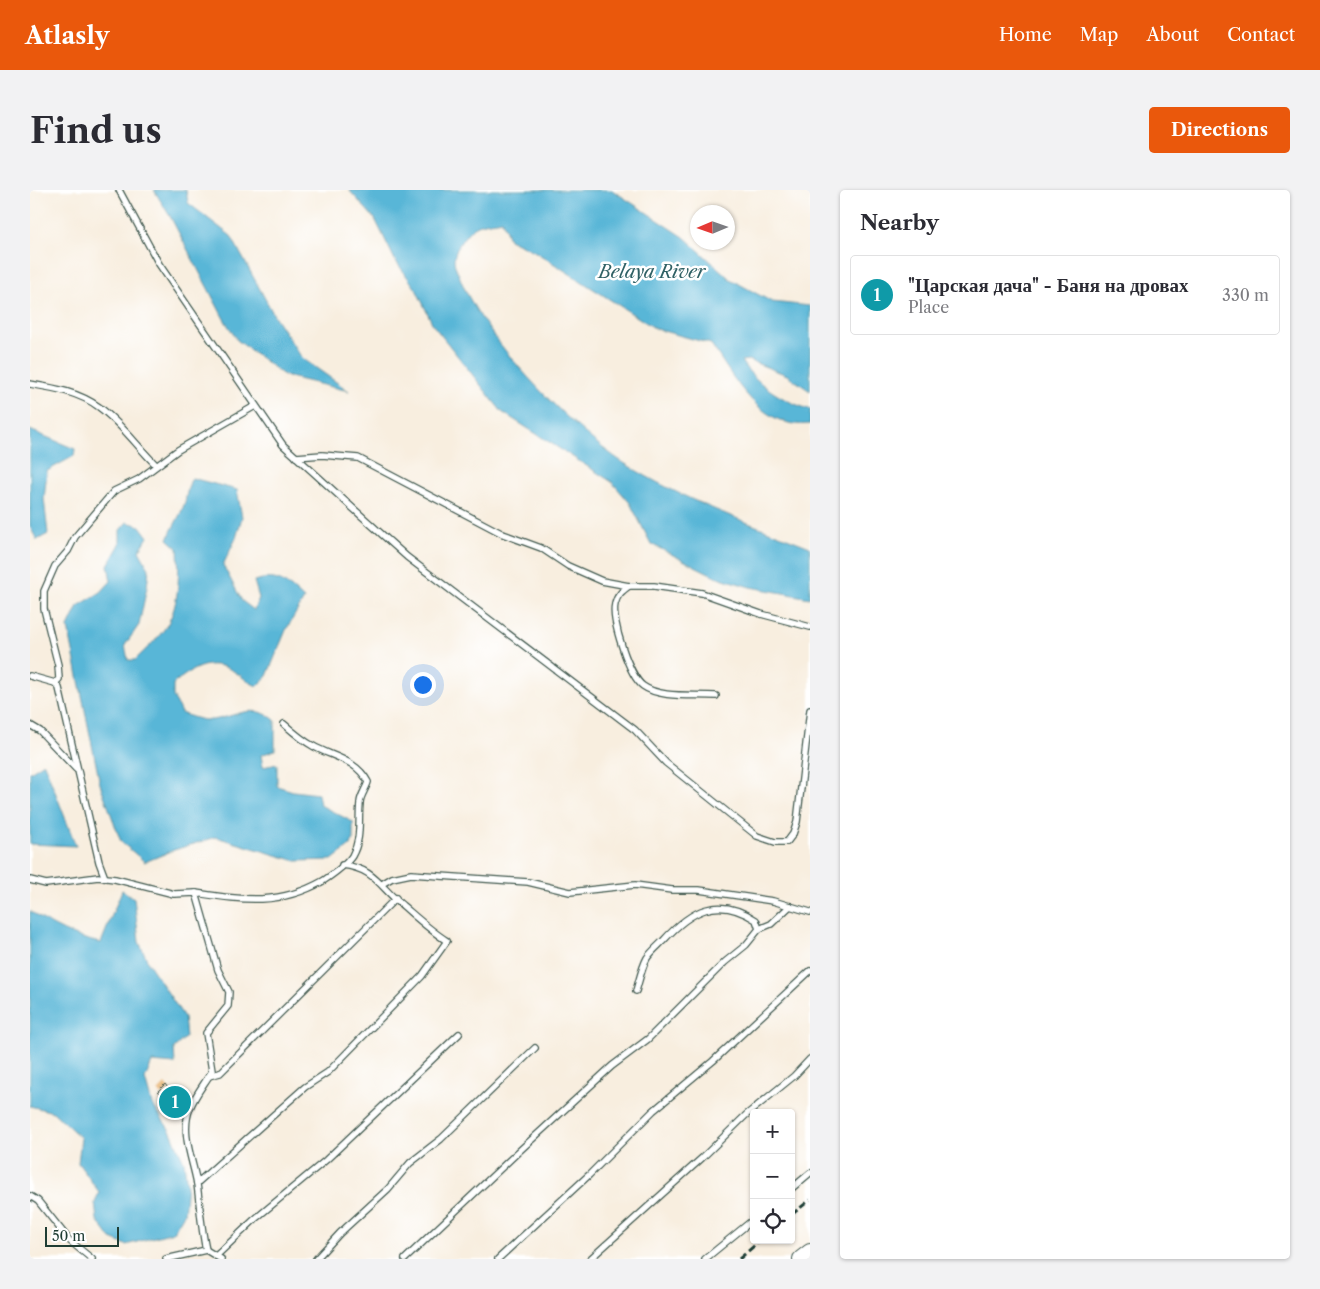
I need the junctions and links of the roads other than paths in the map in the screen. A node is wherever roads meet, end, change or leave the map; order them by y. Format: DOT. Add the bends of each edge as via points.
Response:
graph roads {
  1 [pos="119,190"];
  2 [pos="30,384"];
  3 [pos="255,406"];
  4 [pos="296,457"];
  5 [pos="156,465"];
  6 [pos="629,586"];
  7 [pos="810,627"];
  8 [pos="30,676"];
  9 [pos="55,683"];
  10 [pos="716,696"];
  11 [pos="810,710"];
  12 [pos="284,724"];
  13 [pos="30,725"];
  14 [pos="77,771"];
  15 [pos="342,865"];
  16 [pos="106,878"];
  17 [pos="30,880"];
  18 [pos="382,884"];
  19 [pos="196,894"];
  20 [pos="396,898"];
  21 [pos="790,906"];
  22 [pos="810,912"];
  23 [pos="759,929"];
  24 [pos="810,971"];
  25 [pos="636,991"];
  26 [pos="459,1034"];
  27 [pos="535,1048"];
  28 [pos="810,1059"];
  29 [pos="209,1076"];
  30 [pos="810,1173"];
  31 [pos="197,1183"];
  32 [pos="795,1186"];
  33 [pos="30,1196"];
  34 [pos="750,1222"];
  35 [pos="206,1250"];
  36 [pos="810,1252"];
  37 [pos="219,1257"];
  38 [pos="90,1258"];
  39 [pos="166,1259"];
  40 [pos="316,1259"];
  41 [pos="405,1259"];
  42 [pos="498,1259"];
  43 [pos="590,1259"];
  44 [pos="705,1259"];
  45 [pos="801,1259"];
  1 -- 3 [label="lane" via="159,264"];
  2 -- 5 [label="lane" via="58,389 98,407"];
  3 -- 4 [label="lane" via="283,445"];
  3 -- 5 [label="lane"];
  4 -- 6 [label="lane" via="358,458 503,534 541,548 568,566 602,581"];
  4 -- 11 [label="lane" via="407,557 636,730 666,763 757,836 787,842 793,834"];
  5 -- 9 [label="lane" via="107,498 75,536 47,581 44,609 58,665 59,679"];
  6 -- 7 [label="lane" via="702,593"];
  6 -- 10 [label="lane" via="620,592 614,604 615,622 633,675 643,686 661,693"];
  8 -- 9 [label="lane"];
  9 -- 14 [label="lane" via="62,699"];
  12 -- 15 [label="lane" via="314,747 348,762 364,774 368,782 359,802 359,838 351,857"];
  13 -- 14 [label="lane" via="40,731"];
  14 -- 16 [label="lane" via="99,862"];
  15 -- 18 [label="lane" via="356,866"];
  15 -- 19 [label="lane" via="333,875 308,889 286,896 263,900"];
  16 -- 17 [label="lane" via="46,884"];
  16 -- 19 [label="lane" via="174,894"];
  18 -- 20 [label="lane"];
  18 -- 21 [label="lane" via="411,874 528,882 570,892 635,885 742,895"];
  19 -- 29 [label="lane" via="218,970 228,992 228,1006 206,1033 212,1071"];
  20 -- 29 [label="lane" via="220,1073"];
  20 -- 31 [label="lane" via="447,941 422,976 328,1072 305,1087"];
  21 -- 22 [label="lane"];
  21 -- 23 [label="lane" via="771,924"];
  23 -- 25 [label="lane" via="756,920 742,911 699,910 681,921 647,959"];
  23 -- 41 [label="lane" via="648,1039 612,1066"];
  24 -- 42 [label="lane" via="653,1112"];
  26 -- 37 [label="lane" via="326,1160 249,1224"];
  27 -- 40 [label="lane" via="441,1139 410,1163"];
  28 -- 43 [label="lane"];
  29 -- 31 [label="lane" via="190,1108 187,1128 189,1154"];
  30 -- 32 [label="lane"];
  31 -- 35 [label="lane"];
  33 -- 38 [label="lane" via="38,1201 70,1241"];
  34 -- 44 [label="lane"];
  35 -- 37 [label="lane"];
  35 -- 39 [label="lane"];
  36 -- 45 [label="street"];
}
